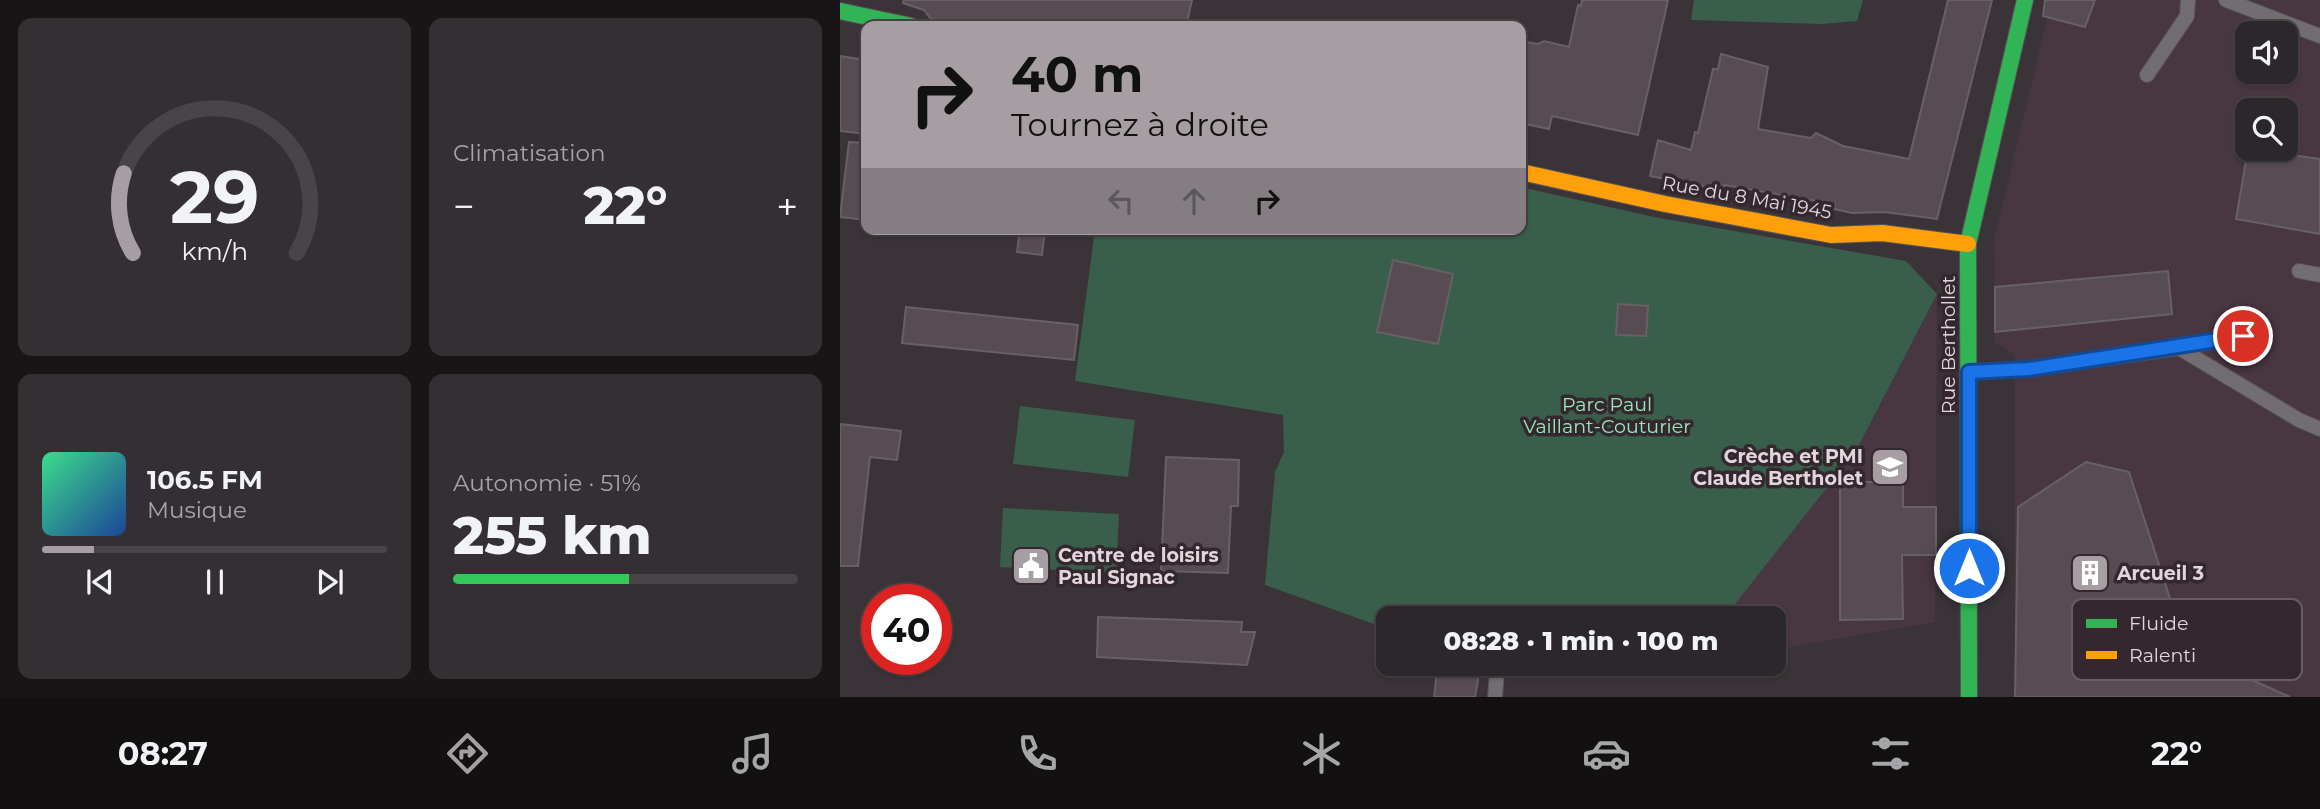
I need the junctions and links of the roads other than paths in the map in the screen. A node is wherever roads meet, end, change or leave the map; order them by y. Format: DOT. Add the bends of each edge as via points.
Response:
graph roads {
  1 [pos="2025,0"];
  2 [pos="2188,0"];
  3 [pos="2226,0"];
  4 [pos="840,11"];
  5 [pos="887,21"];
  6 [pos="2320,36"];
  7 [pos="2147,75"];
  8 [pos="1526,173"];
  9 [pos="1968,244"];
  10 [pos="2299,271"];
  11 [pos="2320,275"];
  12 [pos="2243,336"];
  13 [pos="2179,348"];
  14 [pos="1969,372"];
  15 [pos="2320,429"];
  16 [pos="1497,676"];
  17 [pos="1495,697"];
  18 [pos="1969,697"];
  1 -- 9 [label="street, Rue Berthollet"];
  2 -- 7 [label="lane" via="2187,16"];
  3 -- 6 [label="lane"];
  4 -- 5 [label="street"];
  8 -- 9 [label="street, Rue du 8 Mai 1945" via="1832,235 1882,233"];
  9 -- 14 [label="street, Rue Berthollet"];
  10 -- 11 [label="lane"];
  12 -- 13 [label="lane"];
  13 -- 14 [label="lane" via="2029,369"];
  13 -- 15 [label="lane"];
  14 -- 18 [label="street, Rue Berthollet"];
  16 -- 17 [label="lane"];
}
